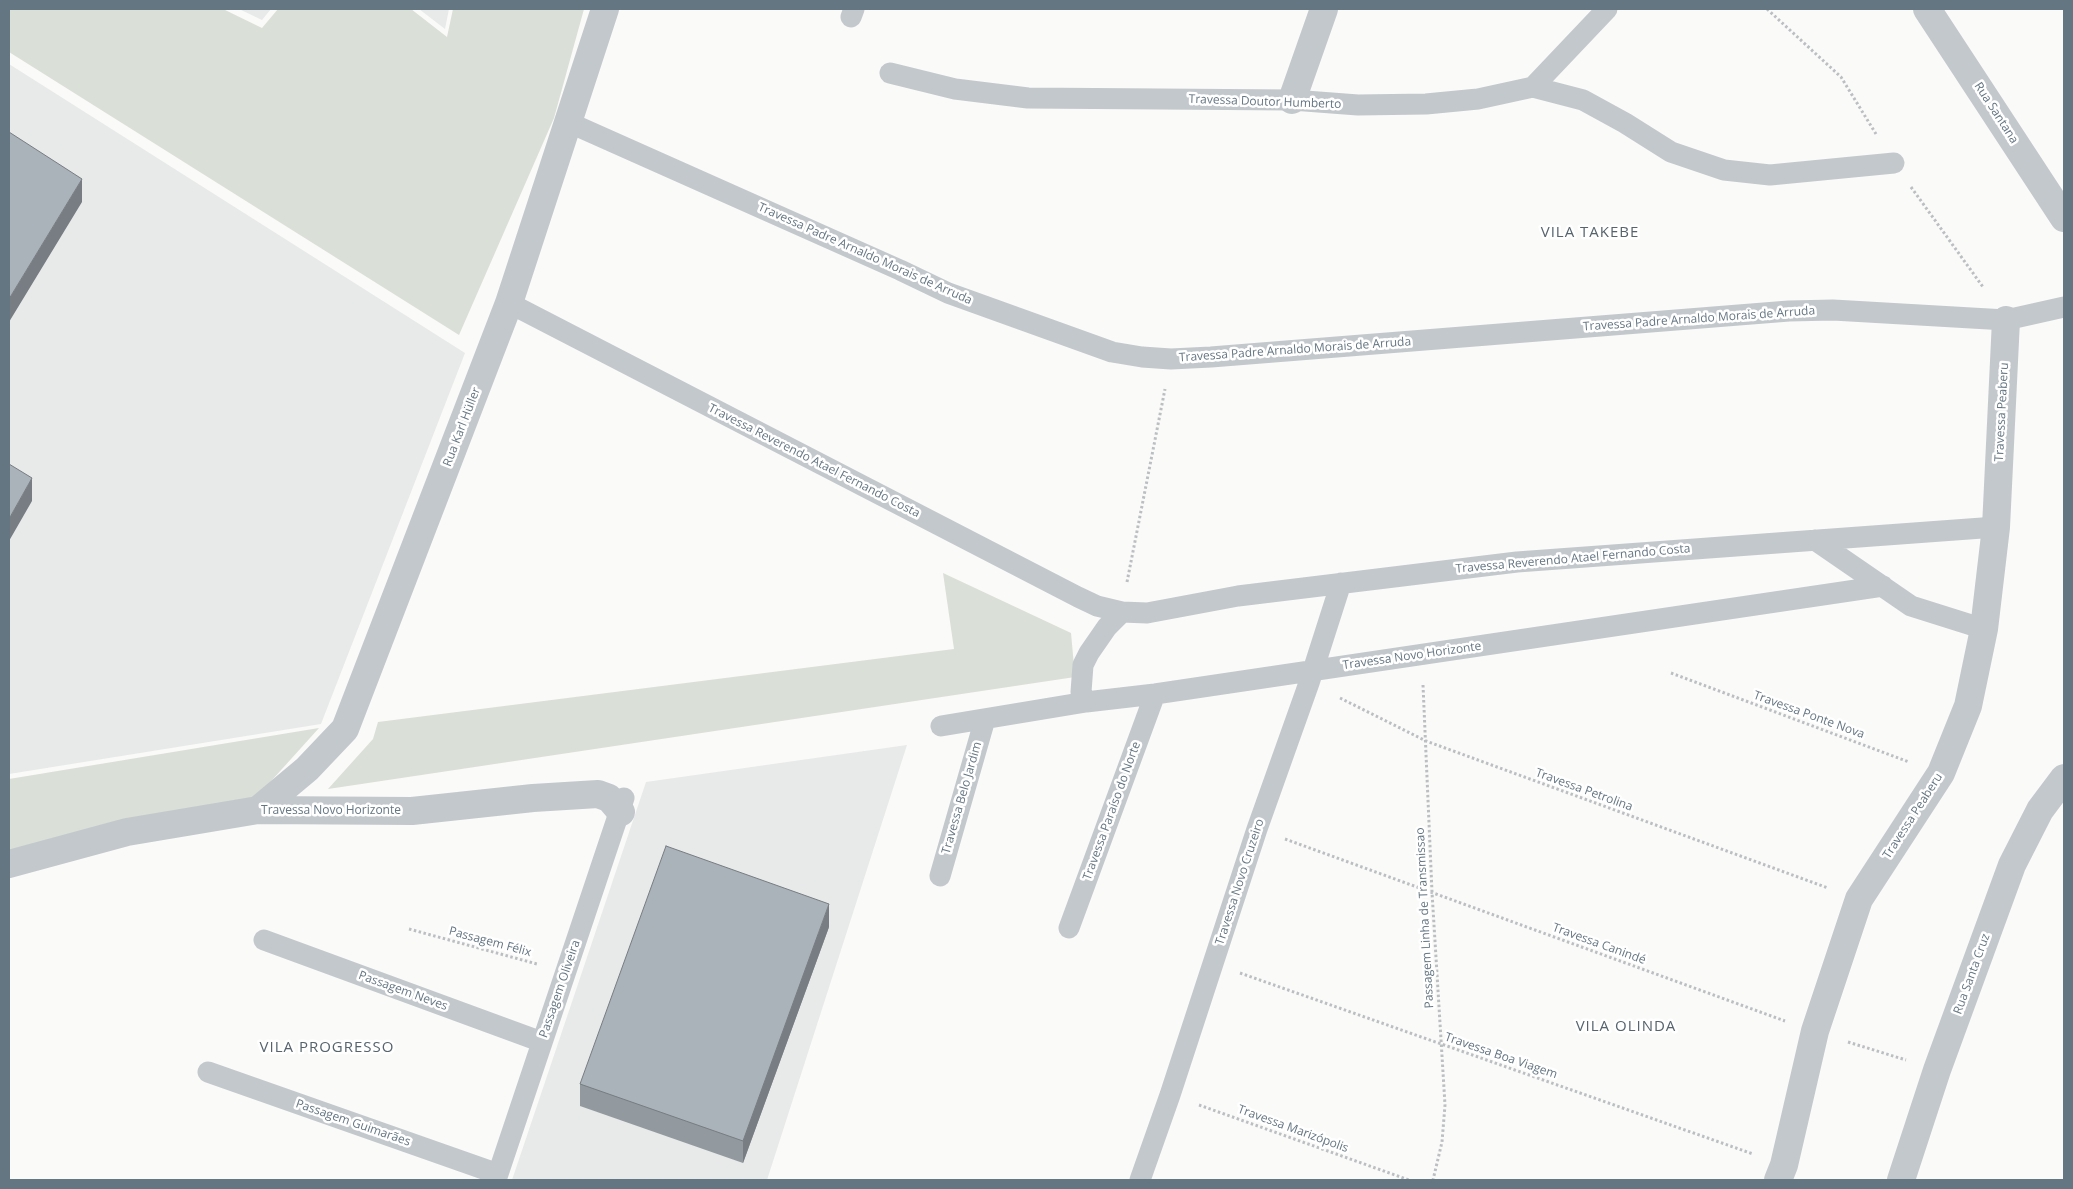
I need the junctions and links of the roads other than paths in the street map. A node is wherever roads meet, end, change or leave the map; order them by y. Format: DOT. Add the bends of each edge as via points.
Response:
graph roads {
  1 [pos="606,9"];
  2 [pos="1324,9"];
  3 [pos="1607,9"];
  4 [pos="1927,9"];
  5 [pos="890,73"];
  6 [pos="1533,87"];
  7 [pos="1292,100"];
  8 [pos="570,122"];
  9 [pos="1894,163"];
  10 [pos="2064,218"];
  11 [pos="509,304"];
  12 [pos="2064,307"];
  13 [pos="2006,320"];
  14 [pos="1996,527"];
  15 [pos="1815,540"];
  16 [pos="1341,583"];
  17 [pos="1883,586"];
  18 [pos="1122,612"];
  19 [pos="1984,629"];
  20 [pos="1311,677"];
  21 [pos="1155,694"];
  22 [pos="1086,702"];
  23 [pos="985,719"];
  24 [pos="941,726"];
  25 [pos="2064,778"];
  26 [pos="623,805"];
  27 [pos="258,810"];
  28 [pos="9,864"];
  29 [pos="940,876"];
  30 [pos="1069,928"];
  31 [pos="264,940"];
  32 [pos="542,1042"];
  33 [pos="208,1072"];
  34 [pos="1781,1172"];
  35 [pos="497,1177"];
  36 [pos="1140,1180"];
  37 [pos="1901,1180"];
  1 -- 8 [label="street, Rua Karl Hüller"];
  2 -- 7 [label="street"];
  3 -- 6 [label="lane"];
  4 -- 10 [label="street, Rua Santana"];
  5 -- 7 [label="lane, Travessa Doutor Humberto" via="955,90 1028,98"];
  6 -- 7 [label="lane, Travessa Doutor Humberto" via="1478,99 1426,104 1358,105"];
  6 -- 9 [label="lane" via="1583,100 1671,152 1724,170 1770,175"];
  8 -- 11 [label="street, Rua Karl Hüller"];
  8 -- 13 [label="lane, Travessa Padre Arnaldo Morais de Arruda" via="948,293 1112,352 1142,357 1172,359 1789,311 1833,310"];
  11 -- 18 [label="lane, Travessa Reverendo Atael Fernando Costa" via="1078,598"];
  11 -- 27 [label="street, Rua Karl Hüller" via="345,729 307,769"];
  12 -- 13 [label="lane, Travessa Padre Arnaldo Morais de Arruda"];
  13 -- 14 [label="street, Travessa Peaberu"];
  14 -- 15 [label="lane, Travessa Reverendo Atael Fernando Costa"];
  14 -- 19 [label="street, Travessa Peaberu"];
  15 -- 16 [label="lane, Travessa Reverendo Atael Fernando Costa" via="1517,562"];
  15 -- 17 [label="lane"];
  16 -- 18 [label="lane, Travessa Reverendo Atael Fernando Costa" via="1147,612"];
  16 -- 20 [label="lane, Travessa Novo Cruzeiro"];
  17 -- 19 [label="lane" via="1911,606"];
  17 -- 20 [label="lane, Travessa Novo Horizonte" via="1421,654"];
  18 -- 22 [label="lane" via="1107,627 1083,665 1081,692"];
  19 -- 34 [label="street, Travessa Peaberu" via="1968,706 1941,774 1859,900 1815,1031"];
  20 -- 21 [label="lane, Travessa Novo Horizonte"];
  20 -- 36 [label="lane, Travessa Novo Cruzeiro"];
  21 -- 22 [label="lane, Travessa Novo Horizonte"];
  21 -- 30 [label="lane, Travessa Paraíso do Norte"];
  22 -- 23 [label="lane, Travessa Novo Horizonte"];
  23 -- 24 [label="lane, Travessa Novo Horizonte"];
  23 -- 29 [label="lane, Travessa Belo Jardim"];
  25 -- 37 [label="street, Rua Santa Cruz" via="2040,810 2012,865"];
  26 -- 27 [label="street, Travessa Novo Horizonte" via="598,794 412,811"];
  26 -- 32 [label="lane, Passagem Oliveira"];
  27 -- 28 [label="street, Travessa Novo Horizonte" via="127,832"];
  31 -- 32 [label="lane, Passagem Neves"];
  32 -- 35 [label="lane, Passagem Oliveira"];
  33 -- 35 [label="lane, Passagem Guimarães"];
}
